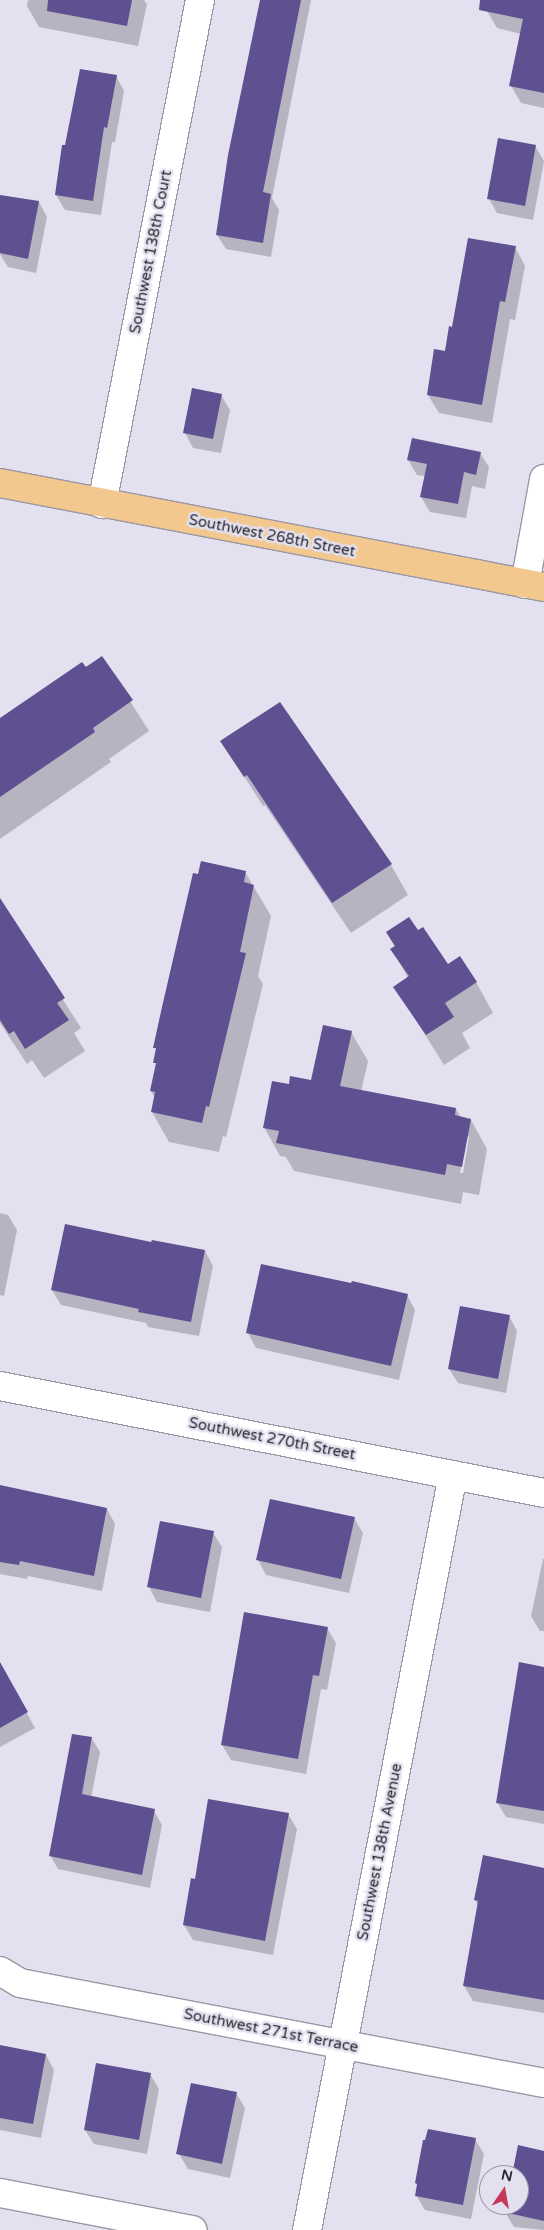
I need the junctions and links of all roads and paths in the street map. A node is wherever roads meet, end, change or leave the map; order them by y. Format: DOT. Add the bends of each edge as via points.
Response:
graph roads {
  1 [pos="200,0"];
  2 [pos="544,479"];
  3 [pos="0,483"];
  4 [pos="102,504"];
  5 [pos="534,585"];
  6 [pos="0,1386"];
  7 [pos="454,1474"];
  8 [pos="544,1493"];
  9 [pos="0,1971"];
  10 [pos="342,2044"];
  11 [pos="544,2083"];
  12 [pos="0,2194"];
  13 [pos="192,2230"];
  14 [pos="307,2230"];
  1 -- 4 [label="street, Southwest 138th Court"];
  2 -- 5 [label="street"];
  3 -- 4 [label="main road, Southwest 268th Street"];
  4 -- 5 [label="main road, Southwest 268th Street"];
  6 -- 7 [label="street, Southwest 270th Street"];
  7 -- 8 [label="street, Southwest 270th Street"];
  7 -- 10 [label="street, Southwest 138th Avenue"];
  9 -- 10 [label="street, Southwest 271st Terrace" via="20,1983"];
  10 -- 11 [label="street, Southwest 271st Terrace"];
  10 -- 14 [label="street, Southwest 138th Avenue"];
  12 -- 13 [label="street"];
}
